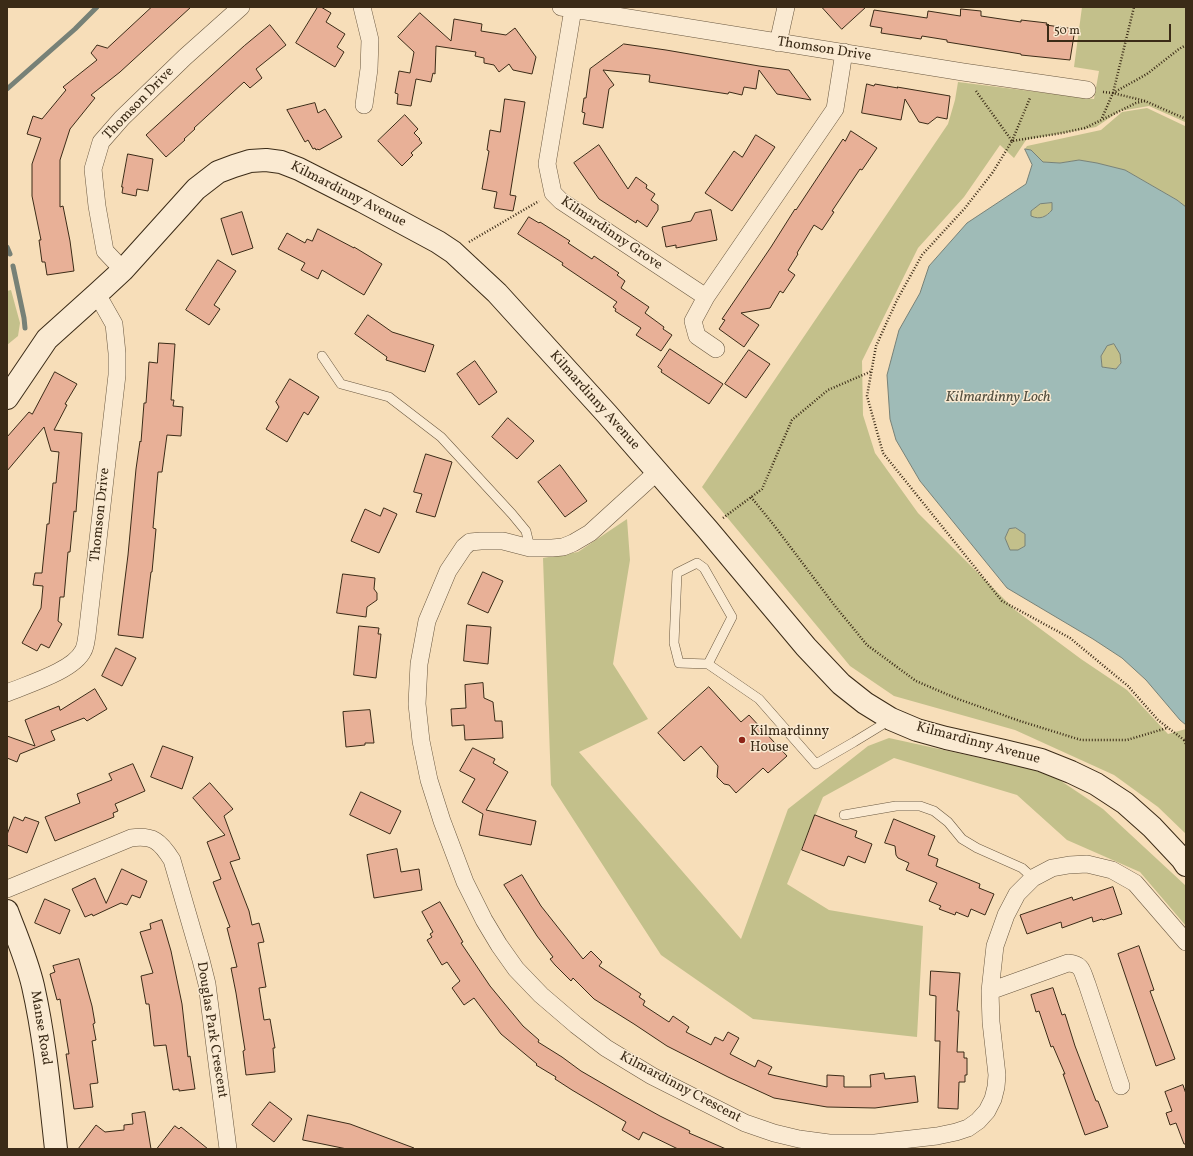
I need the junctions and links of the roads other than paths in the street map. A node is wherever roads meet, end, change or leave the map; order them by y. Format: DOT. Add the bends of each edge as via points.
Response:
graph roads {
  1 [pos="241,7"];
  2 [pos="362,7"];
  3 [pos="786,7"];
  4 [pos="567,8"];
  5 [pos="778,43"];
  6 [pos="844,52"];
  7 [pos="1087,90"];
  8 [pos="364,105"];
  9 [pos="123,270"];
  10 [pos="98,294"];
  11 [pos="706,297"];
  12 [pos="716,349"];
  13 [pos="322,356"];
  14 [pos="10,386"];
  15 [pos="657,472"];
  16 [pos="530,548"];
  17 [pos="708,664"];
  18 [pos="7,693"];
  19 [pos="891,719"];
  20 [pos="844,815"];
  21 [pos="1186,865"];
  22 [pos="1033,878"];
  23 [pos="7,889"];
  24 [pos="7,911"];
  25 [pos="1186,942"];
  26 [pos="990,991"];
  27 [pos="1120,1086"];
  28 [pos="56,1149"];
  29 [pos="228,1149"];
  1 -- 9 [label="street, Thomson Drive" via="179,62 101,142 93,169 96,206 105,251"];
  2 -- 8 [label="street" via="370,40"];
  3 -- 5 [label="street"];
  4 -- 5 [label="street, Thomson Drive"];
  4 -- 11 [label="street, Kilmardinny Grove" via="547,164 553,192 561,201"];
  5 -- 6 [label="street, Thomson Drive"];
  6 -- 7 [label="street, Thomson Drive"];
  6 -- 11 [label="street" via="835,109"];
  9 -- 10 [label="street, Kilmardinny Avenue"];
  9 -- 15 [label="street, Kilmardinny Avenue" via="196,189 218,172 250,161 266,160 300,169 453,252 497,293"];
  10 -- 14 [label="street, Kilmardinny Avenue" via="47,339"];
  10 -- 18 [label="street, Thomson Drive" via="114,324 117,374 84,650 73,663 60,671"];
  11 -- 12 [label="street" via="694,320 697,336"];
  13 -- 16 [label="lane" via="341,384 389,397 441,437 526,531"];
  15 -- 16 [label="street, Kilmardinny Crescent" via="590,533 563,547"];
  15 -- 19 [label="street, Kilmardinny Avenue" via="806,647 841,684"];
  16 -- 26 [label="street, Kilmardinny Crescent" via="503,541 470,542 464,547 448,571 428,621 419,664 417,704 421,741 430,780 465,882 499,945 541,995 613,1052 652,1076 745,1123 800,1139 829,1143 867,1143 956,1132 968,1128 987,1111 993,1099 997,1075"];
  17 -- 17 [label="lane" via="679,663 674,642 677,573 696,563 704,568 732,617"];
  17 -- 19 [label="lane" via="759,699 816,764"];
  19 -- 21 [label="street, Kilmardinny Avenue" via="946,738 1041,760 1096,784 1125,802 1152,827"];
  20 -- 22 [label="lane" via="896,806 920,806 934,811 948,822 962,839 1022,868"];
  22 -- 25 [label="street, Kilmardinny Crescent" via="1052,868 1069,865 1087,864 1112,870 1135,883"];
  22 -- 26 [label="street, Kilmardinny Crescent" via="1017,894 1006,915 995,946"];
  23 -- 29 [label="street, Douglas Park Crescent" via="131,838 142,836 154,839 164,848 172,860 207,984"];
  24 -- 28 [label="street, Manse Road" via="33,985"];
  26 -- 27 [label="street" via="1068,963 1076,964 1087,984"];
}
